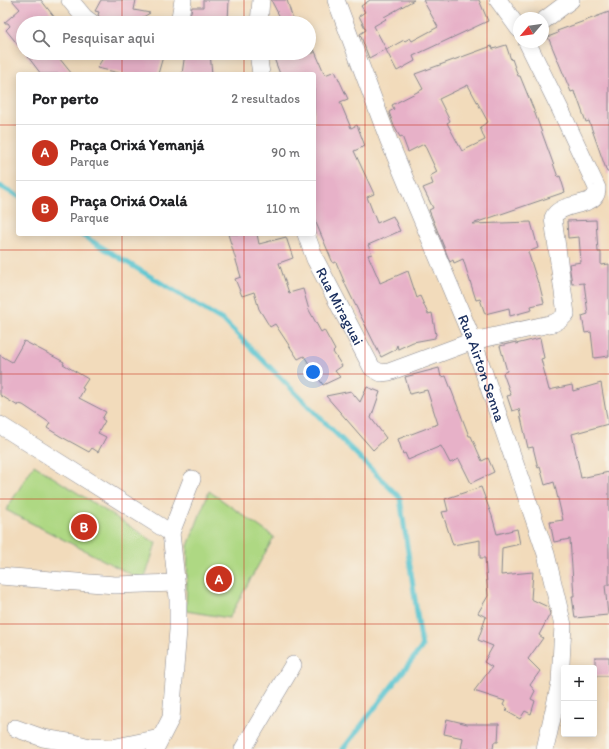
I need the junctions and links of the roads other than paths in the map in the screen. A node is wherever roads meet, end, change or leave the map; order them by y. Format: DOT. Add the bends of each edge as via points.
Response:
graph roads {
  1 [pos="70,0"];
  2 [pos="183,0"];
  3 [pos="261,0"];
  4 [pos="336,0"];
  5 [pos="498,0"];
  6 [pos="571,0"];
  7 [pos="83,16"];
  8 [pos="180,16"];
  9 [pos="260,16"];
  10 [pos="549,16"];
  11 [pos="513,21"];
  12 [pos="530,48"];
  13 [pos="259,60"];
  14 [pos="261,72"];
  15 [pos="307,236"];
  16 [pos="473,342"];
  17 [pos="0,425"];
  18 [pos="192,478"];
  19 [pos="171,533"];
  20 [pos="0,576"];
  21 [pos="176,583"];
  22 [pos="293,665"];
  23 [pos="15,728"];
  24 [pos="158,743"];
  25 [pos="243,749"];
  26 [pos="545,749"];
  1 -- 7 [label="street"];
  2 -- 8 [label="street"];
  3 -- 9 [label="street"];
  4 -- 16 [label="street, Rua Airton Senna" via="390,141"];
  5 -- 11 [label="street"];
  6 -- 10 [label="street"];
  12 -- 16 [label="street" via="597,188 596,194 593,199 559,210 553,218 566,314 554,323"];
  13 -- 14 [label="street"];
  15 -- 16 [label="street, Rua Miraguai" via="315,258 372,368 381,373 389,372"];
  16 -- 26 [label="street, Rua Airton Senna" via="546,554 563,625 560,683"];
  17 -- 19 [label="street"];
  18 -- 19 [label="street"];
  19 -- 21 [label="street"];
  20 -- 21 [label="street" via="115,586"];
  21 -- 24 [label="street" via="179,613 171,718"];
  22 -- 25 [label="street"];
  23 -- 24 [label="street" via="43,738 89,747 112,748"];
}
